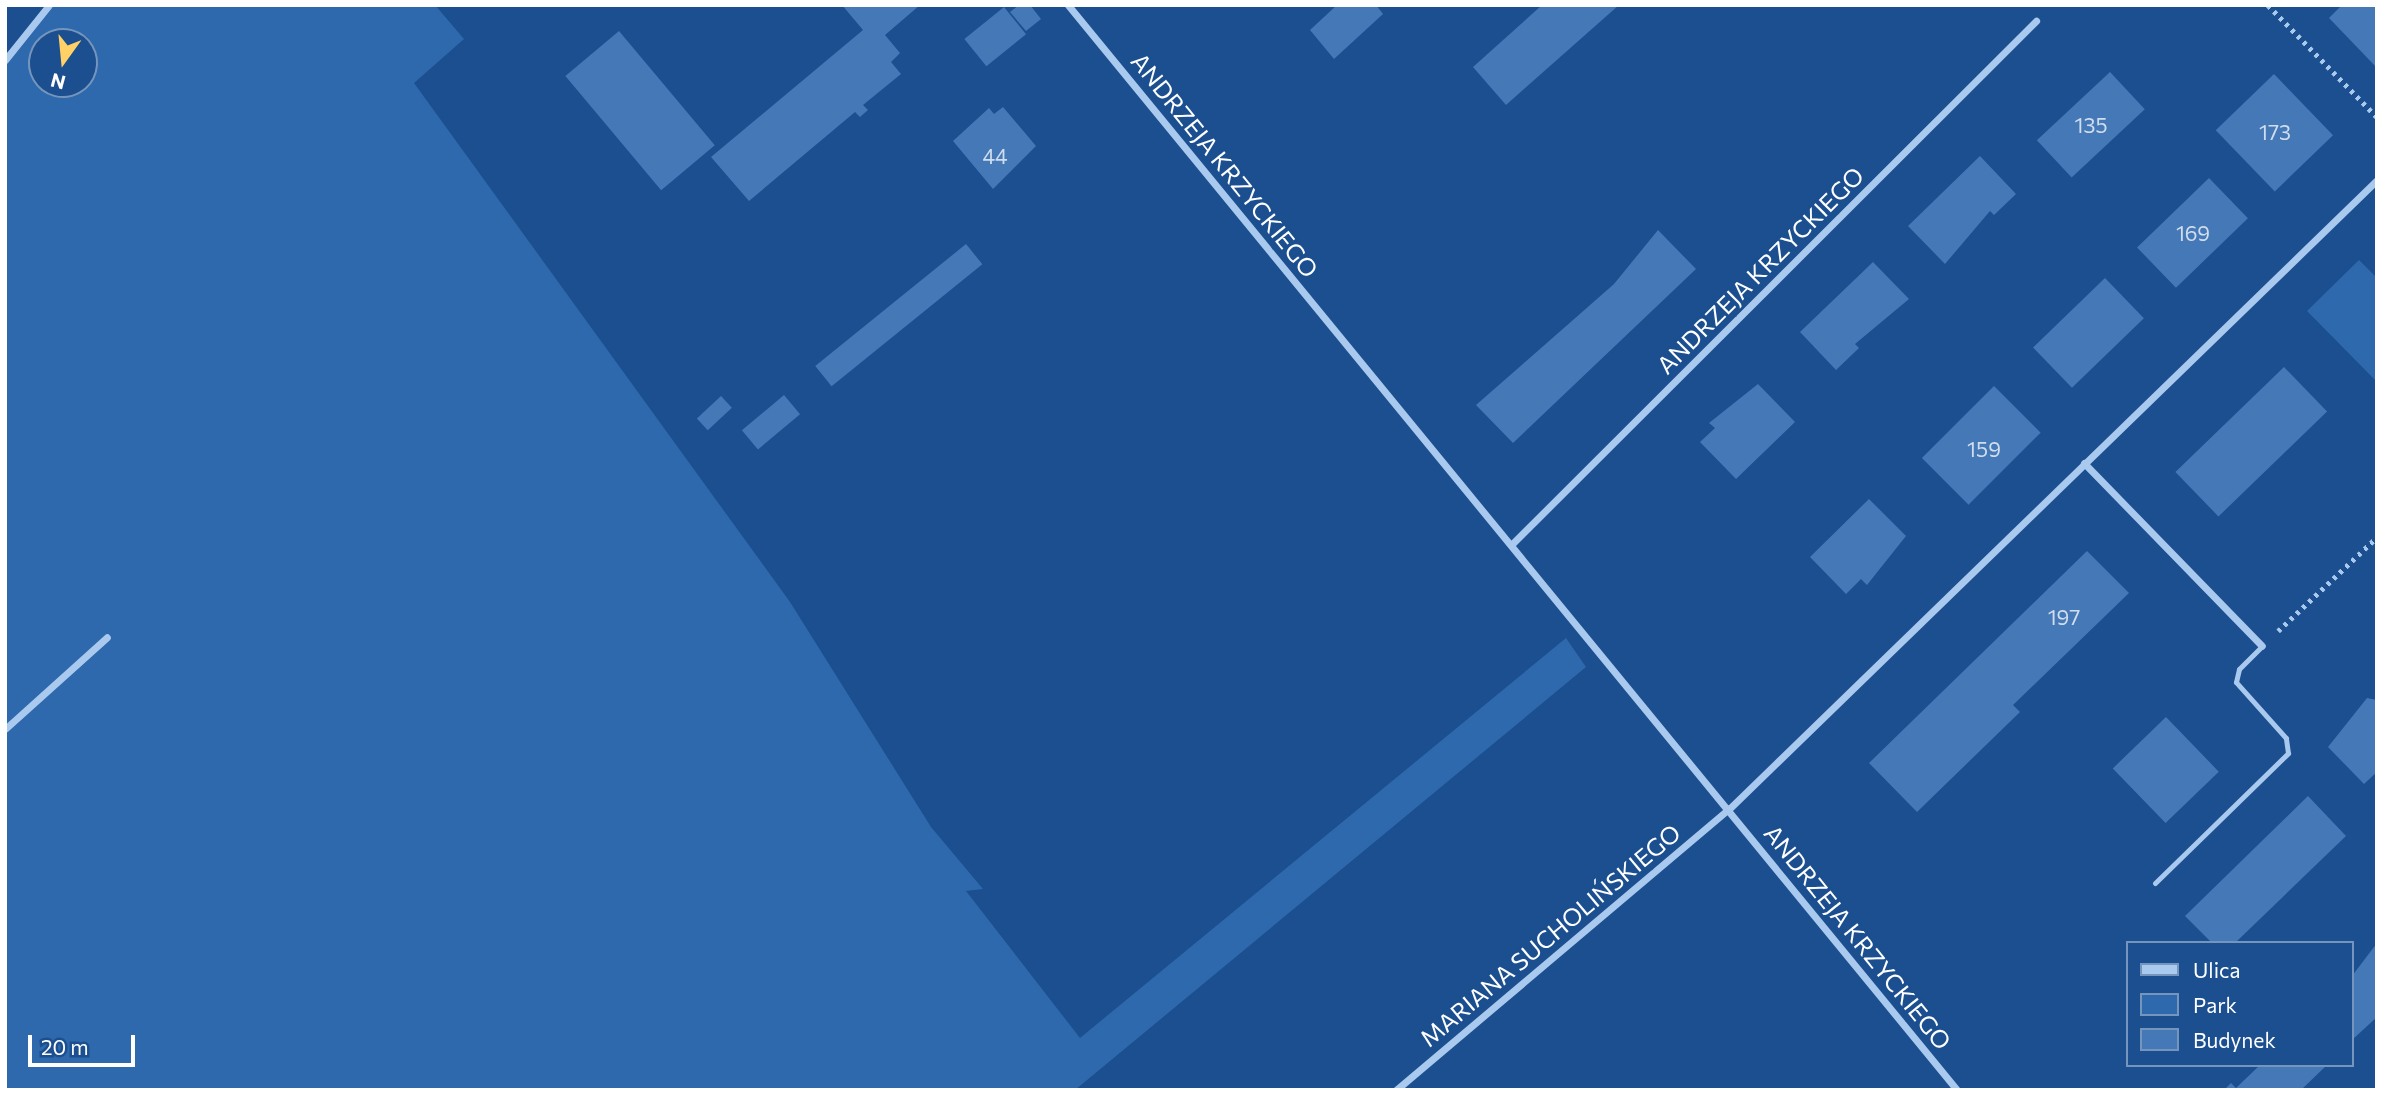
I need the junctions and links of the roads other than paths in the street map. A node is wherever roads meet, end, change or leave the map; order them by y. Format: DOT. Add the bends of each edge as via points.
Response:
graph roads {
  1 [pos="49,5"];
  2 [pos="1068,5"];
  3 [pos="2036,21"];
  4 [pos="5,60"];
  5 [pos="2377,180"];
  6 [pos="2084,463"];
  7 [pos="1511,545"];
  8 [pos="107,638"];
  9 [pos="2262,646"];
  10 [pos="5,729"];
  11 [pos="1729,810"];
  12 [pos="2155,883"];
  13 [pos="1396,1090"];
  14 [pos="1957,1090"];
  1 -- 4 [label="street"];
  2 -- 7 [label="street, ANDRZEJA KRZYCKIEGO"];
  3 -- 7 [label="street, ANDRZEJA KRZYCKIEGO"];
  5 -- 6 [label="street"];
  6 -- 9 [label="street"];
  6 -- 11 [label="street"];
  7 -- 11 [label="street, ANDRZEJA KRZYCKIEGO"];
  8 -- 10 [label="street"];
  9 -- 12 [label="lane" via="2239,669 2236,682 2286,738 2288,753"];
  11 -- 13 [label="street, MARIANA SUCHOLIŃSKIEGO"];
  11 -- 14 [label="street, ANDRZEJA KRZYCKIEGO"];
}
